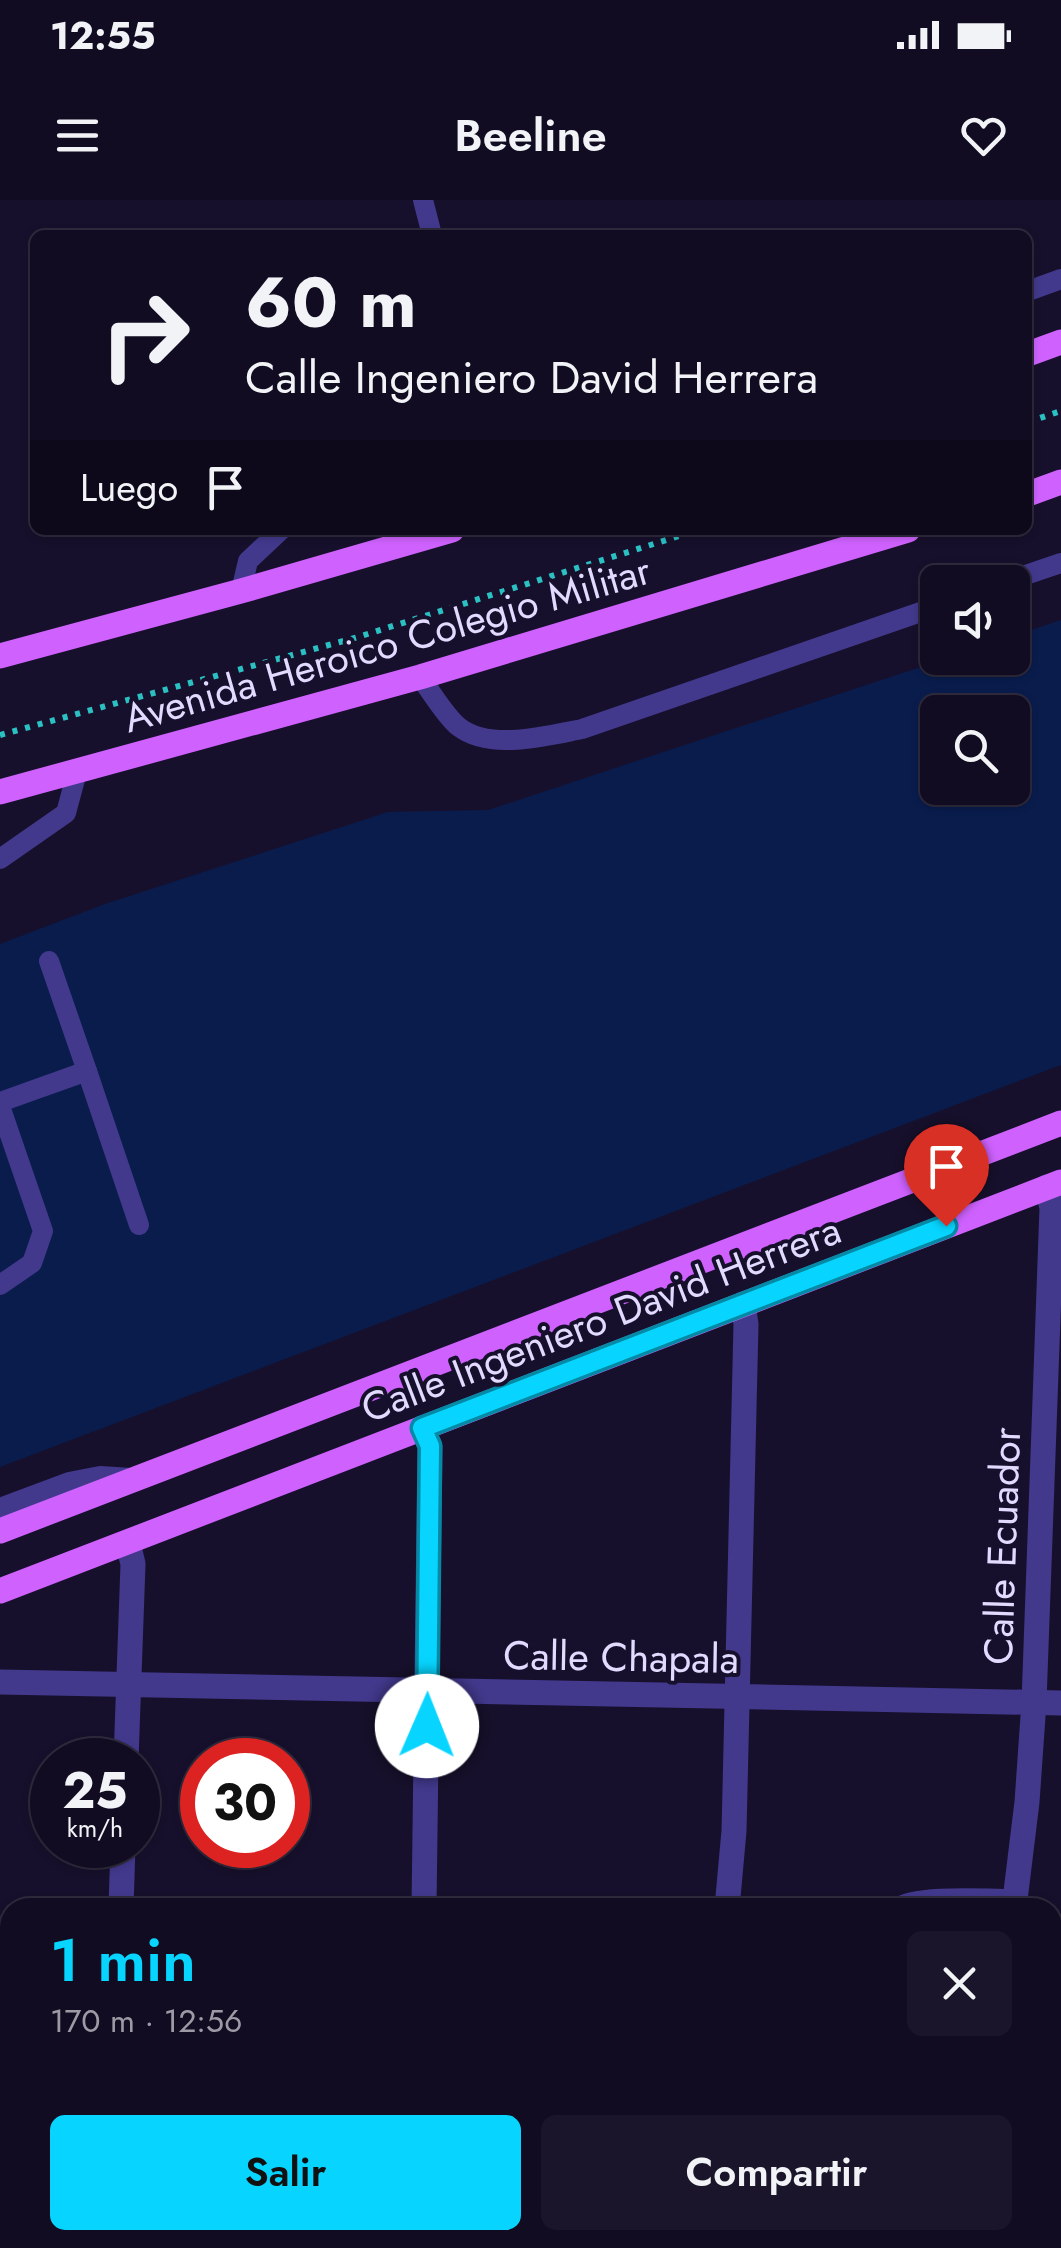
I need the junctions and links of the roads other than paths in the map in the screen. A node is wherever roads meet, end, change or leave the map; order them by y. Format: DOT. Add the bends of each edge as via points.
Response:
graph roads {
  1 [pos="423,200"];
  2 [pos="431,230"];
  3 [pos="1061,278"];
  4 [pos="1032,289"];
  5 [pos="1061,342"];
  6 [pos="1032,353"];
  7 [pos="1061,482"];
  8 [pos="1032,493"];
  9 [pos="276,535"];
  10 [pos="435,535"];
  11 [pos="891,535"];
  12 [pos="1061,563"];
  13 [pos="1030,573"];
  14 [pos="242,591"];
  15 [pos="920,612"];
  16 [pos="0,656"];
  17 [pos="420,676"];
  18 [pos="76,772"];
  19 [pos="0,792"];
  20 [pos="0,859"];
  21 [pos="50,961"];
  22 [pos="86,1071"];
  23 [pos="0,1104"];
  24 [pos="1061,1123"];
  25 [pos="1054,1184"];
  26 [pos="139,1224"];
  27 [pos="0,1285"];
  28 [pos="744,1304"];
  29 [pos="422,1428"];
  30 [pos="138,1478"];
  31 [pos="0,1508"];
  32 [pos="0,1530"];
  33 [pos="128,1542"];
  34 [pos="0,1591"];
  35 [pos="0,1682"];
  36 [pos="128,1684"];
  37 [pos="428,1690"];
  38 [pos="736,1697"];
  39 [pos="1034,1702"];
  40 [pos="1061,1703"];
  41 [pos="127,1738"];
  42 [pos="122,1868"];
  43 [pos="121,1898"];
  44 [pos="424,1898"];
  45 [pos="728,1898"];
  46 [pos="1015,1898"];
  1 -- 2 [label="lane"];
  3 -- 4 [label="lane"];
  5 -- 6 [label="main road"];
  7 -- 8 [label="main road"];
  9 -- 14 [label="lane" via="248,561"];
  10 -- 14 [label="main road"];
  11 -- 17 [label="main road, Avenida Heroico Colegio Militar"];
  12 -- 13 [label="lane"];
  14 -- 16 [label="main road"];
  15 -- 17 [label="lane" via="582,729 526,740 482,738 458,726"];
  17 -- 18 [label="main road, Avenida Heroico Colegio Militar"];
  18 -- 19 [label="main road, Avenida Heroico Colegio Militar"];
  18 -- 20 [label="lane" via="66,813"];
  21 -- 22 [label="lane"];
  22 -- 23 [label="lane"];
  22 -- 26 [label="lane"];
  23 -- 27 [label="lane" via="43,1231 32,1263"];
  24 -- 30 [label="main road, Calle Ingeniero David Herrera"];
  25 -- 28 [label="main road, Calle Ingeniero David Herrera"];
  25 -- 39 [label="street, Calle Ecuador"];
  28 -- 29 [label="main road, Calle Ingeniero David Herrera"];
  28 -- 38 [label="street"];
  29 -- 33 [label="main road, Calle Ingeniero David Herrera"];
  29 -- 37 [label="street" via="430,1446"];
  30 -- 31 [label="lane" via="69,1482"];
  30 -- 32 [label="main road, Calle Ingeniero David Herrera"];
  33 -- 34 [label="main road, Calle Ingeniero David Herrera"];
  33 -- 36 [label="street"];
  35 -- 36 [label="street, Calle Chapala"];
  36 -- 37 [label="street, Calle Chapala"];
  36 -- 41 [label="street"];
  37 -- 38 [label="street, Calle Chapala"];
  37 -- 44 [label="street"];
  38 -- 39 [label="street, Calle Chapala"];
  38 -- 45 [label="street"];
  39 -- 40 [label="street, Calle Chapala"];
  39 -- 46 [label="street, Calle Ecuador"];
  42 -- 43 [label="street"];
}
